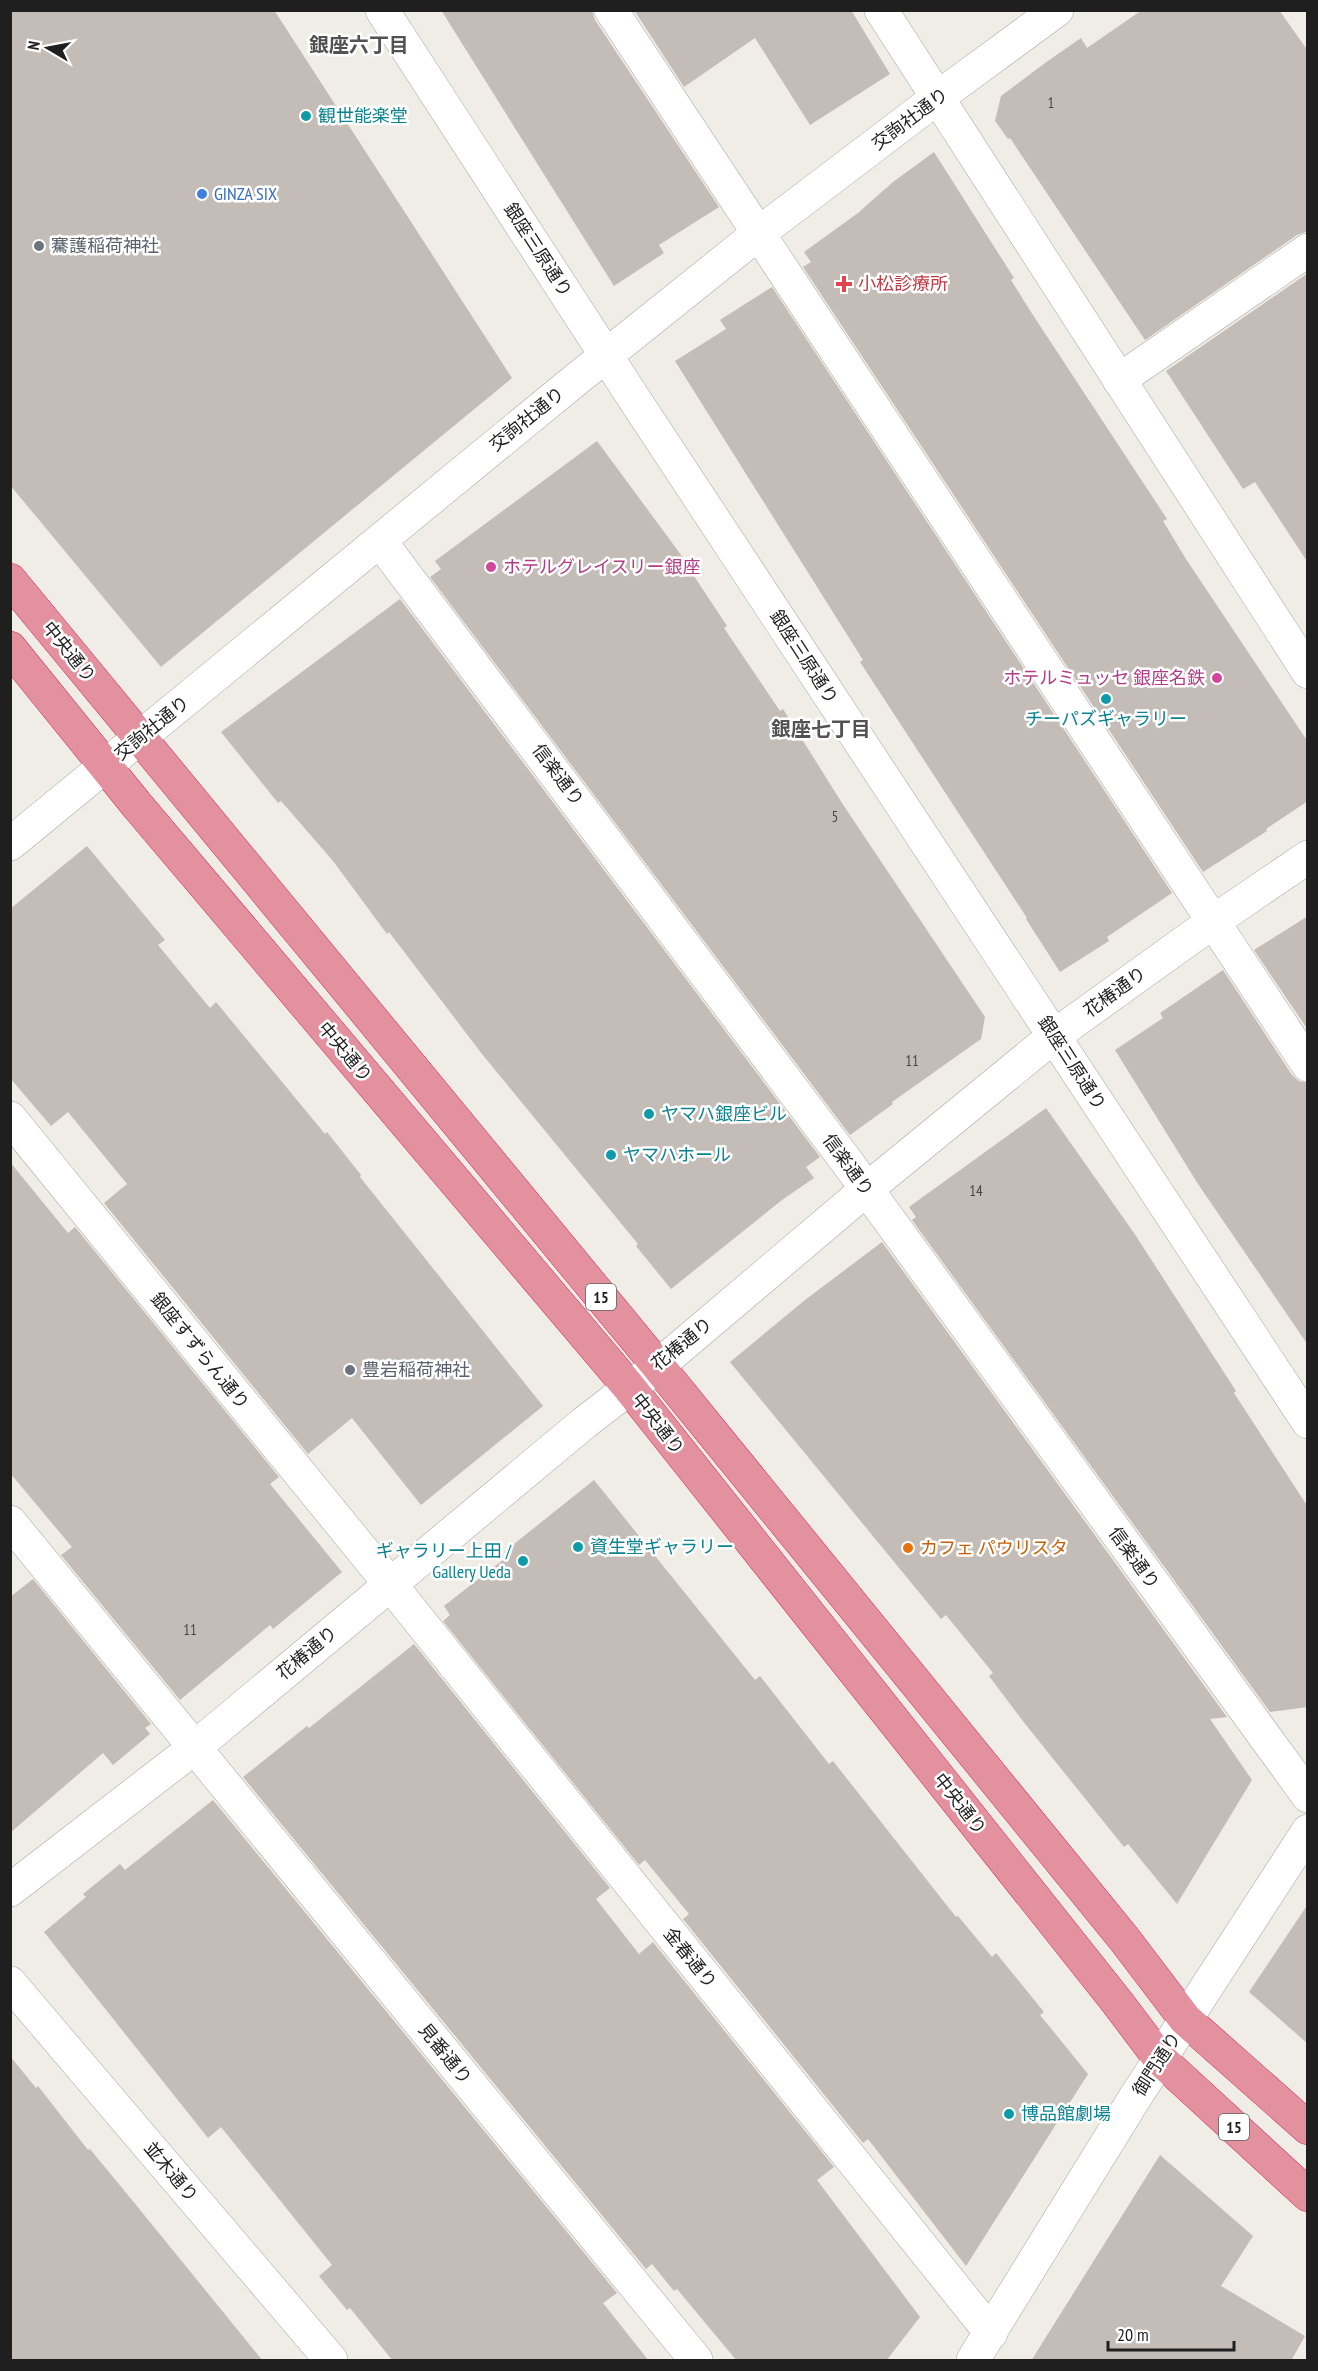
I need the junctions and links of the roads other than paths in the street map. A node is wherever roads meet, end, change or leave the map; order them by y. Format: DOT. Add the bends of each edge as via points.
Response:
graph roads {
  1 [pos="382,10"];
  2 [pos="611,10"];
  3 [pos="881,10"];
  4 [pos="1058,10"];
  5 [pos="937,98"];
  6 [pos="759,233"];
  7 [pos="1308,250"];
  8 [pos="606,356"];
  9 [pos="1119,380"];
  10 [pos="380,541"];
  11 [pos="10,580"];
  12 [pos="10,648"];
  13 [pos="1308,672"];
  14 [pos="139,739"];
  15 [pos="104,766"];
  16 [pos="10,844"];
  17 [pos="1308,857"];
  18 [pos="1214,921"];
  19 [pos="1054,1036"];
  20 [pos="1308,1065"];
  21 [pos="10,1118"];
  22 [pos="867,1189"];
  23 [pos="658,1366"];
  24 [pos="628,1386"];
  25 [pos="1308,1422"];
  26 [pos="10,1522"];
  27 [pos="390,1584"];
  28 [pos="194,1748"];
  29 [pos="1308,1796"];
  30 [pos="1308,1831"];
  31 [pos="10,1890"];
  32 [pos="10,1983"];
  33 [pos="1185,2019"];
  34 [pos="1160,2059"];
  35 [pos="1308,2128"];
  36 [pos="1308,2195"];
  37 [pos="990,2333"];
  38 [pos="331,2361"];
  39 [pos="696,2361"];
  40 [pos="973,2361"];
  1 -- 8 [label="street, 銀座三原通り"];
  2 -- 6 [label="street"];
  3 -- 5 [label="street"];
  4 -- 5 [label="street, 交詢社通り"];
  5 -- 6 [label="street, 交詢社通り"];
  5 -- 9 [label="street"];
  6 -- 8 [label="street, 交詢社通り"];
  6 -- 18 [label="street"];
  7 -- 9 [label="street"];
  8 -- 10 [label="street, 交詢社通り"];
  8 -- 19 [label="street, 銀座三原通り"];
  9 -- 13 [label="street"];
  10 -- 14 [label="street, 交詢社通り"];
  10 -- 22 [label="street, 信楽通り"];
  11 -- 14 [label="highway, 中央通り / 15"];
  12 -- 15 [label="highway, 中央通り / 15"];
  14 -- 15 [label="street, 交詢社通り"];
  14 -- 23 [label="highway, 中央通り / 15"];
  15 -- 16 [label="street, 交詢社通り"];
  15 -- 24 [label="highway, 中央通り / 15"];
  17 -- 18 [label="street, 花椿通り"];
  18 -- 19 [label="street, 花椿通り"];
  18 -- 20 [label="street"];
  19 -- 22 [label="street, 花椿通り"];
  19 -- 25 [label="street, 銀座三原通り"];
  21 -- 27 [label="street, 銀座すずらん通り"];
  22 -- 23 [label="street, 花椿通り"];
  22 -- 29 [label="street, 信楽通り"];
  23 -- 24 [label="street, 花椿通り"];
  23 -- 33 [label="highway, 中央通り / 15"];
  24 -- 27 [label="street, 花椿通り"];
  24 -- 34 [label="highway, 中央通り / 15"];
  26 -- 28 [label="street, 見番通り"];
  27 -- 28 [label="street, 花椿通り"];
  27 -- 37 [label="street, 金春通り"];
  28 -- 31 [label="street, 花椿通り"];
  28 -- 39 [label="street, 見番通り"];
  30 -- 33 [label="street, 御門通り"];
  32 -- 38 [label="street, 並木通り"];
  33 -- 34 [label="street, 御門通り"];
  33 -- 35 [label="highway, 中央通り / 15"];
  34 -- 36 [label="highway, 中央通り / 15"];
  34 -- 37 [label="street, 御門通り"];
  37 -- 40 [label="street, 御門通り"];
}
